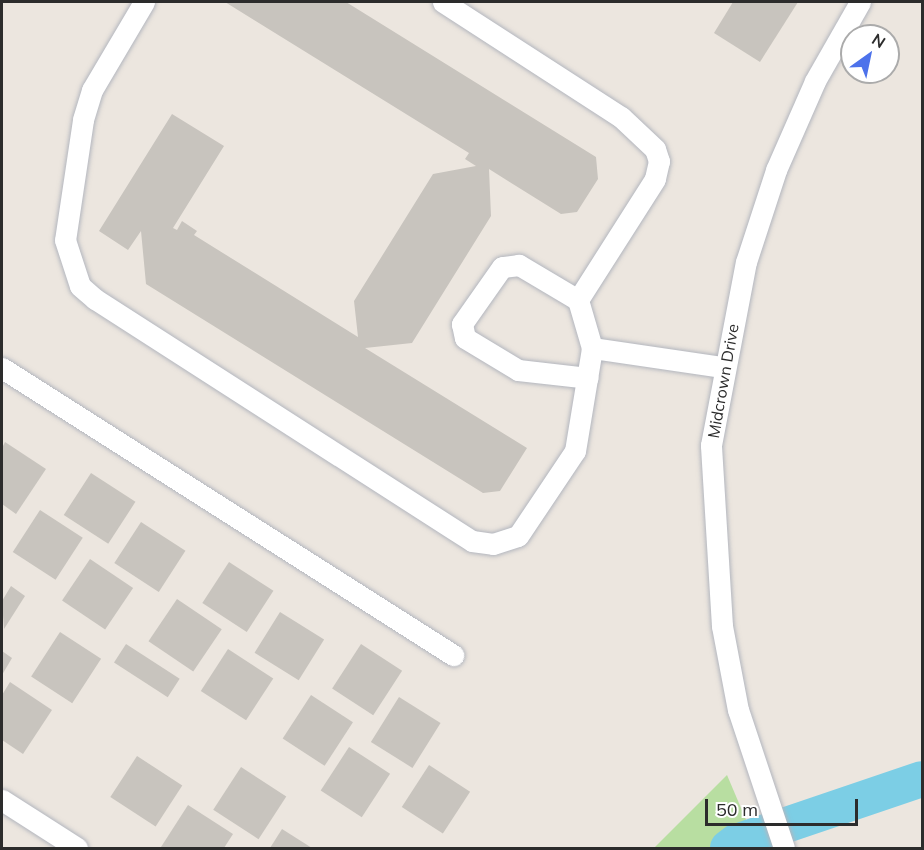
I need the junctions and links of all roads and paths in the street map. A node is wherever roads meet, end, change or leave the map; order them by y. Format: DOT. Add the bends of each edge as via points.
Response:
graph roads {
  1 [pos="144,2"];
  2 [pos="443,2"];
  3 [pos="860,2"];
  4 [pos="578,300"];
  5 [pos="592,348"];
  6 [pos="723,367"];
  7 [pos="2,368"];
  8 [pos="588,378"];
  9 [pos="453,654"];
  10 [pos="2,800"];
  11 [pos="77,849"];
  12 [pos="784,849"];
  1 -- 8 [label="street" via="104,65 83,120 65,240 80,285 94,299 472,541 493,544 518,536 532,519 575,452"];
  2 -- 4 [label="street" via="621,117 655,149 659,160 655,178"];
  3 -- 6 [label="street, Midcrown Drive" via="815,81 776,170 746,262"];
  4 -- 5 [label="street"];
  4 -- 8 [label="street" via="519,265 502,267 462,324 465,338 518,370"];
  5 -- 6 [label="street"];
  5 -- 8 [label="street"];
  6 -- 12 [label="street, Midcrown Drive" via="711,445 722,626 738,710"];
  7 -- 9 [label="street"];
  10 -- 11 [label="street"];
}
